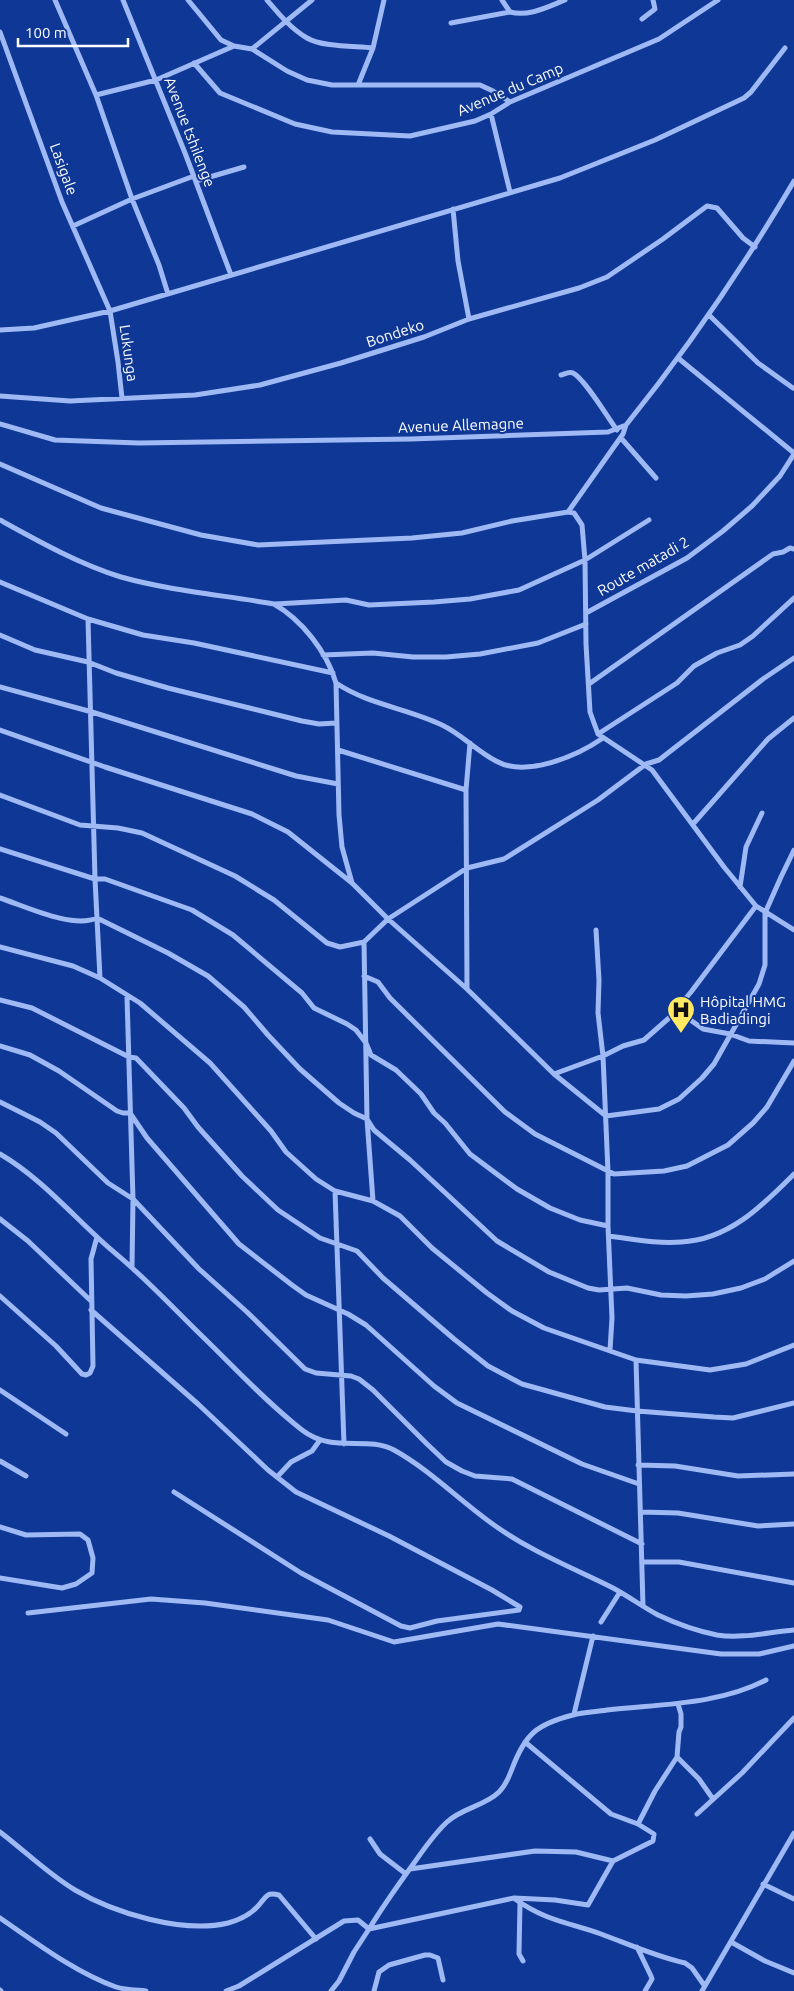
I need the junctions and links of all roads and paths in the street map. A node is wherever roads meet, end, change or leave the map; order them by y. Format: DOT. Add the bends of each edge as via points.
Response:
graph roads {
  1 [pos="55,0"];
  2 [pos="123,0"];
  3 [pos="188,0"];
  4 [pos="267,0"];
  5 [pos="312,0"];
  6 [pos="384,0"];
  7 [pos="502,0"];
  8 [pos="565,0"];
  9 [pos="653,0"];
  10 [pos="718,0"];
  11 [pos="510,12"];
  12 [pos="642,19"];
  13 [pos="285,22"];
  14 [pos="451,23"];
  15 [pos="0,32"];
  16 [pos="234,46"];
  17 [pos="373,48"];
  18 [pos="786,48"];
  19 [pos="252,49"];
  20 [pos="194,63"];
  21 [pos="156,80"];
  22 [pos="358,85"];
  23 [pos="96,95"];
  24 [pos="510,102"];
  25 [pos="491,114"];
  26 [pos="244,167"];
  27 [pos="195,179"];
  28 [pos="794,180"];
  29 [pos="510,192"];
  30 [pos="132,200"];
  31 [pos="453,209"];
  32 [pos="73,226"];
  33 [pos="755,247"];
  34 [pos="231,275"];
  35 [pos="168,294"];
  36 [pos="110,312"];
  37 [pos="710,315"];
  38 [pos="469,319"];
  39 [pos="0,330"];
  40 [pos="678,358"];
  41 [pos="561,375"];
  42 [pos="793,388"];
  43 [pos="0,396"];
  44 [pos="122,398"];
  45 [pos="0,424"];
  46 [pos="626,425"];
  47 [pos="617,430"];
  48 [pos="620,438"];
  49 [pos="794,454"];
  50 [pos="0,464"];
  51 [pos="656,478"];
  52 [pos="568,512"];
  53 [pos="0,520"];
  54 [pos="650,520"];
  55 [pos="794,549"];
  56 [pos="585,560"];
  57 [pos="0,582"];
  58 [pos="794,598"];
  59 [pos="274,604"];
  60 [pos="586,613"];
  61 [pos="88,619"];
  62 [pos="586,624"];
  63 [pos="0,635"];
  64 [pos="323,655"];
  65 [pos="794,658"];
  66 [pos="88,662"];
  67 [pos="333,673"];
  68 [pos="336,683"];
  69 [pos="589,684"];
  70 [pos="0,687"];
  71 [pos="92,712"];
  72 [pos="794,718"];
  73 [pos="336,724"];
  74 [pos="0,730"];
  75 [pos="598,734"];
  76 [pos="603,738"];
  77 [pos="470,743"];
  78 [pos="338,750"];
  79 [pos="92,762"];
  80 [pos="646,764"];
  81 [pos="338,784"];
  82 [pos="466,790"];
  83 [pos="0,795"];
  84 [pos="762,813"];
  85 [pos="692,824"];
  86 [pos="93,827"];
  87 [pos="0,849"];
  88 [pos="794,850"];
  89 [pos="467,868"];
  90 [pos="95,880"];
  91 [pos="352,883"];
  92 [pos="740,887"];
  93 [pos="0,898"];
  94 [pos="756,906"];
  95 [pos="766,914"];
  96 [pos="97,918"];
  97 [pos="388,919"];
  98 [pos="596,930"];
  99 [pos="794,930"];
  100 [pos="364,942"];
  101 [pos="0,947"];
  102 [pos="364,976"];
  103 [pos="100,978"];
  104 [pos="467,989"];
  105 [pos="127,996"];
  106 [pos="0,1000"];
  107 [pos="679,1006"];
  108 [pos="730,1034"];
  109 [pos="366,1043"];
  110 [pos="794,1043"];
  111 [pos="0,1046"];
  112 [pos="603,1056"];
  113 [pos="129,1057"];
  114 [pos="794,1061"];
  115 [pos="554,1074"];
  116 [pos="0,1102"];
  117 [pos="130,1113"];
  118 [pos="606,1116"];
  119 [pos="367,1119"];
  120 [pos="0,1154"];
  121 [pos="608,1172"];
  122 [pos="794,1174"];
  123 [pos="335,1191"];
  124 [pos="133,1199"];
  125 [pos="373,1201"];
  126 [pos="0,1219"];
  127 [pos="608,1226"];
  128 [pos="608,1236"];
  129 [pos="96,1237"];
  130 [pos="336,1244"];
  131 [pos="794,1261"];
  132 [pos="132,1268"];
  133 [pos="610,1289"];
  134 [pos="0,1296"];
  135 [pos="91,1301"];
  136 [pos="91,1310"];
  137 [pos="339,1310"];
  138 [pos="794,1345"];
  139 [pos="610,1350"];
  140 [pos="636,1360"];
  141 [pos="340,1375"];
  142 [pos="0,1390"];
  143 [pos="794,1403"];
  144 [pos="637,1412"];
  145 [pos="66,1434"];
  146 [pos="320,1440"];
  147 [pos="344,1444"];
  148 [pos="0,1461"];
  149 [pos="638,1465"];
  150 [pos="794,1474"];
  151 [pos="26,1476"];
  152 [pos="277,1477"];
  153 [pos="639,1484"];
  154 [pos="174,1492"];
  155 [pos="641,1512"];
  156 [pos="794,1524"];
  157 [pos="0,1527"];
  158 [pos="642,1544"];
  159 [pos="643,1562"];
  160 [pos="0,1578"];
  161 [pos="794,1583"];
  162 [pos="620,1592"];
  163 [pos="643,1606"];
  164 [pos="28,1613"];
  165 [pos="601,1622"];
  166 [pos="794,1630"];
  167 [pos="593,1636"];
  168 [pos="794,1646"];
  169 [pos="766,1680"];
  170 [pos="678,1704"];
  171 [pos="574,1714"];
  172 [pos="794,1718"];
  173 [pos="525,1742"];
  174 [pos="678,1757"];
  175 [pos="713,1799"];
  176 [pos="697,1814"];
  177 [pos="638,1824"];
  178 [pos="0,1832"];
  179 [pos="794,1833"];
  180 [pos="370,1839"];
  181 [pos="613,1861"];
  182 [pos="408,1872"];
  183 [pos="763,1884"];
  184 [pos="514,1898"];
  185 [pos="794,1899"];
  186 [pos="520,1903"];
  187 [pos="0,1918"];
  188 [pos="369,1929"];
  189 [pos="316,1938"];
  190 [pos="731,1942"];
  191 [pos="637,1948"];
  192 [pos="523,1961"];
  193 [pos="794,1974"];
  194 [pos="443,1980"];
  195 [pos="703,1988"];
  196 [pos="146,1991"];
  197 [pos="226,1991"];
  198 [pos="331,1991"];
  199 [pos="374,1991"];
  200 [pos="645,1991"];
  1 -- 23 [label="street"];
  2 -- 21 [label="street, Avenue tshilenge"];
  3 -- 16 [label="street" via="221,40"];
  4 -- 13 [label="street"];
  5 -- 13 [label="street"];
  6 -- 17 [label="street"];
  7 -- 11 [label="street"];
  8 -- 11 [label="street" via="535,12"];
  9 -- 12 [label="street" via="655,9"];
  10 -- 24 [label="street, Avenue du Camp" via="652,42"];
  11 -- 14 [label="street"];
  13 -- 17 [label="street" via="316,42"];
  13 -- 19 [label="street"];
  15 -- 32 [label="street, Lasigale"];
  16 -- 19 [label="street"];
  16 -- 20 [label="street"];
  17 -- 22 [label="street"];
  18 -- 29 [label="street" via="744,98 646,144 560,178"];
  19 -- 22 [label="street" via="307,80 332,85"];
  20 -- 21 [label="street"];
  20 -- 25 [label="street, Avenue du Camp" via="220,93 295,124 332,132 410,136 475,121"];
  21 -- 23 [label="street"];
  21 -- 27 [label="street, Avenue tshilenge"];
  22 -- 24 [label="street" via="480,85"];
  23 -- 30 [label="street"];
  24 -- 25 [label="street, Avenue du Camp"];
  25 -- 29 [label="street"];
  26 -- 27 [label="street"];
  27 -- 30 [label="street"];
  27 -- 34 [label="street, Avenue tshilenge"];
  28 -- 33 [label="street, Avenue Allemagne"];
  29 -- 31 [label="street"];
  30 -- 32 [label="street"];
  30 -- 35 [label="street"];
  31 -- 34 [label="street"];
  31 -- 38 [label="street" via="458,261"];
  32 -- 36 [label="street, Lasigale"];
  33 -- 37 [label="street, Avenue Allemagne"];
  33 -- 38 [label="street, Bondeko" via="742,238 717,208 707,206 607,276 579,288"];
  34 -- 35 [label="street"];
  35 -- 36 [label="street"];
  36 -- 39 [label="street" via="34,328"];
  36 -- 44 [label="street, Lukunga"];
  37 -- 40 [label="street, Avenue Allemagne"];
  37 -- 42 [label="street" via="758,363"];
  38 -- 44 [label="street, Bondeko" via="424,337 260,385 194,395"];
  40 -- 46 [label="street, Avenue Allemagne"];
  40 -- 49 [label="street"];
  41 -- 47 [label="street" via="574,374"];
  43 -- 44 [label="street, Bondeko" via="70,401"];
  45 -- 47 [label="street, Avenue Allemagne" via="55,440 139,443 492,437"];
  46 -- 47 [label="street, Avenue Allemagne"];
  46 -- 48 [label="street"];
  48 -- 51 [label="street"];
  48 -- 52 [label="street"];
  49 -- 60 [label="street, Route matadi 2" via="780,476 723,531 687,558"];
  50 -- 52 [label="street" via="101,508 201,535 258,545 429,537"];
  52 -- 56 [label="street" via="574,513 582,525"];
  53 -- 59 [label="street" via="85,563 120,576 188,592"];
  54 -- 56 [label="street"];
  55 -- 69 [label="street" via="773,554"];
  56 -- 59 [label="street" via="519,590 470,599 369,605 346,600"];
  56 -- 60 [label="street"];
  57 -- 61 [label="street"];
  58 -- 75 [label="street" via="753,636 694,666 677,682"];
  59 -- 64 [label="street" via="298,622"];
  60 -- 62 [label="street"];
  61 -- 66 [label="street"];
  61 -- 67 [label="street" via="143,635"];
  62 -- 64 [label="street" via="538,644 480,654 446,657 373,653"];
  62 -- 69 [label="street"];
  63 -- 66 [label="street" via="35,650"];
  64 -- 67 [label="street"];
  65 -- 80 [label="street" via="659,760"];
  66 -- 71 [label="street"];
  66 -- 73 [label="street" via="168,688 302,721"];
  67 -- 68 [label="street"];
  68 -- 73 [label="street"];
  68 -- 77 [label="street" via="364,699 442,725"];
  69 -- 75 [label="street" via="590,712"];
  70 -- 71 [label="street"];
  71 -- 79 [label="street"];
  71 -- 81 [label="street" via="296,776"];
  72 -- 85 [label="street" via="768,739"];
  73 -- 78 [label="street"];
  74 -- 79 [label="street"];
  75 -- 76 [label="street"];
  76 -- 77 [label="street" via="582,750 534,767 497,763"];
  76 -- 80 [label="street"];
  77 -- 82 [label="street"];
  78 -- 81 [label="street"];
  78 -- 82 [label="street"];
  79 -- 86 [label="street"];
  79 -- 91 [label="street" via="252,814 288,832"];
  80 -- 85 [label="street"];
  80 -- 89 [label="street" via="598,800 504,859"];
  81 -- 91 [label="street" via="342,847"];
  82 -- 89 [label="street"];
  83 -- 86 [label="street" via="80,826"];
  84 -- 92 [label="street" via="746,847"];
  85 -- 92 [label="street"];
  86 -- 90 [label="street"];
  86 -- 100 [label="street" via="142,833 235,876 274,900 327,943 340,947"];
  87 -- 90 [label="street"];
  88 -- 95 [label="street"];
  89 -- 97 [label="street"];
  89 -- 104 [label="street"];
  90 -- 96 [label="street"];
  90 -- 109 [label="street" via="105,879 192,910 233,935 302,993 314,1008 356,1030"];
  91 -- 97 [label="street"];
  92 -- 94 [label="street"];
  93 -- 96 [label="street" via="64,919 89,921"];
  94 -- 95 [label="street"];
  94 -- 107 [label="street"];
  95 -- 99 [label="street"];
  95 -- 108 [label="street" via="762,975"];
  96 -- 103 [label="street"];
  96 -- 119 [label="street" via="208,976 244,1006 300,1068 339,1103"];
  97 -- 100 [label="street"];
  97 -- 104 [label="street"];
  98 -- 112 [label="street" via="598,1013"];
  100 -- 102 [label="street"];
  101 -- 103 [label="street" via="73,966"];
  102 -- 109 [label="street"];
  102 -- 121 [label="street" via="378,982 390,998 505,1112 535,1134"];
  103 -- 105 [label="street"];
  104 -- 115 [label="street"];
  105 -- 113 [label="street"];
  105 -- 123 [label="street" via="159,1018 210,1063 286,1152"];
  106 -- 113 [label="street" via="32,1008"];
  107 -- 108 [label="street" via="703,1029"];
  107 -- 112 [label="street" via="644,1040"];
  108 -- 110 [label="street" via="749,1041"];
  108 -- 118 [label="street" via="714,1064 679,1099 659,1109"];
  109 -- 119 [label="street"];
  109 -- 127 [label="street" via="371,1055 396,1070 421,1094 470,1154 517,1189 550,1208 580,1220"];
  111 -- 117 [label="street" via="30,1055 122,1114"];
  112 -- 115 [label="street"];
  112 -- 118 [label="street"];
  113 -- 117 [label="street"];
  113 -- 130 [label="street" via="136,1058 242,1176 278,1210 320,1238"];
  114 -- 121 [label="street" via="767,1107 728,1145 686,1166 664,1171"];
  115 -- 118 [label="street"];
  116 -- 124 [label="street" via="56,1133 108,1183"];
  117 -- 124 [label="street"];
  117 -- 137 [label="street" via="147,1138 239,1244 306,1295"];
  118 -- 121 [label="street"];
  119 -- 125 [label="street"];
  119 -- 133 [label="street" via="374,1130 497,1241 549,1272 588,1288"];
  120 -- 129 [label="street" via="49,1191"];
  121 -- 127 [label="street"];
  122 -- 128 [label="street" via="749,1217 704,1239 663,1242"];
  123 -- 125 [label="street"];
  123 -- 130 [label="street"];
  124 -- 132 [label="street"];
  124 -- 141 [label="street" via="199,1269 305,1369"];
  125 -- 139 [label="street" via="400,1216 432,1248 512,1311 544,1328"];
  126 -- 135 [label="street" via="28,1240"];
  127 -- 128 [label="street"];
  128 -- 133 [label="street"];
  129 -- 132 [label="street"];
  129 -- 135 [label="street" via="91,1260"];
  130 -- 137 [label="street"];
  130 -- 144 [label="street" via="357,1251 416,1307 488,1366 522,1384 605,1407"];
  131 -- 133 [label="street" via="765,1279 713,1294 686,1296 627,1288"];
  132 -- 146 [label="street" via="251,1384 302,1430"];
  133 -- 139 [label="street"];
  134 -- 136 [label="street" via="86,1375 93,1366"];
  135 -- 136 [label="street"];
  136 -- 152 [label="street"];
  137 -- 141 [label="street"];
  137 -- 153 [label="street" via="366,1326 457,1402 582,1464"];
  138 -- 140 [label="street" via="746,1364 710,1370"];
  139 -- 140 [label="street"];
  140 -- 144 [label="street"];
  141 -- 147 [label="street"];
  141 -- 158 [label="street" via="359,1379 373,1390 446,1462 462,1471 475,1476 512,1479"];
  142 -- 145 [label="street"];
  143 -- 144 [label="street" via="733,1418"];
  144 -- 149 [label="street"];
  146 -- 147 [label="street"];
  146 -- 152 [label="street" via="312,1451 291,1462"];
  147 -- 162 [label="street" via="391,1448 428,1472 496,1526"];
  148 -- 151 [label="street"];
  149 -- 150 [label="street" via="675,1466 738,1476"];
  149 -- 153 [label="street"];
  152 -- 154 [label="street" via="296,1492 492,1590 520,1607 519,1610 437,1621 410,1628 401,1626 301,1573"];
  153 -- 155 [label="street"];
  155 -- 156 [label="street" via="678,1513 758,1526"];
  155 -- 158 [label="street"];
  157 -- 160 [label="street" via="26,1535 80,1534 88,1540 93,1558 92,1573 76,1584 62,1588"];
  158 -- 159 [label="street"];
  159 -- 161 [label="street" via="679,1562"];
  159 -- 163 [label="street"];
  162 -- 163 [label="street"];
  162 -- 165 [label="street"];
  163 -- 166 [label="street" via="691,1628 719,1635"];
  164 -- 167 [label="street" via="151,1599 328,1620 394,1642 498,1624"];
  167 -- 168 [label="street" via="722,1654 760,1654"];
  167 -- 171 [label="street"];
  169 -- 170 [label="street" via="733,1694"];
  170 -- 171 [label="street"];
  170 -- 174 [label="street" via="681,1727"];
  171 -- 173 [label="street" via="543,1725"];
  172 -- 175 [label="street"];
  173 -- 177 [label="street" via="612,1814"];
  173 -- 182 [label="street" via="508,1781 498,1793 447,1821"];
  174 -- 175 [label="street"];
  174 -- 177 [label="street"];
  175 -- 176 [label="street"];
  177 -- 181 [label="street" via="654,1834 653,1840"];
  178 -- 189 [label="street" via="76,1890 142,1917 165,1923 226,1923 244,1917 267,1895 274,1894 279,1895"];
  179 -- 183 [label="street"];
  180 -- 182 [label="street" via="380,1854"];
  181 -- 182 [label="street" via="576,1852 535,1851"];
  181 -- 184 [label="street" via="588,1905"];
  182 -- 188 [label="street"];
  183 -- 185 [label="street"];
  183 -- 190 [label="street"];
  184 -- 186 [label="street"];
  184 -- 188 [label="street"];
  186 -- 191 [label="street" via="553,1920"];
  186 -- 192 [label="street" via="519,1954"];
  187 -- 196 [label="street" via="101,1980 117,1987"];
  188 -- 189 [label="street" via="358,1920 349,1920"];
  188 -- 198 [label="street"];
  189 -- 197 [label="street"];
  190 -- 193 [label="street"];
  190 -- 195 [label="street"];
  191 -- 195 [label="street" via="685,1963 692,1968"];
  191 -- 200 [label="street" via="652,1980"];
  194 -- 199 [label="street" via="438,1958 425,1955 389,1965 379,1972"];
}
